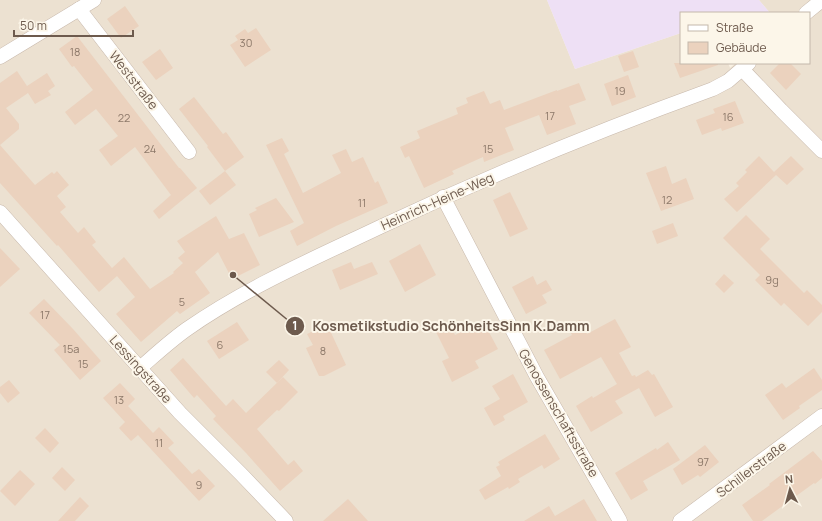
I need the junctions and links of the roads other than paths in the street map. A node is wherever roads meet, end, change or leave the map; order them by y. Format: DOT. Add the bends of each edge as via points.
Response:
graph roads {
  1 [pos="94,0"];
  2 [pos="822,0"];
  3 [pos="79,9"];
  4 [pos="807,12"];
  5 [pos="0,57"];
  6 [pos="746,66"];
  7 [pos="822,151"];
  8 [pos="189,152"];
  9 [pos="443,197"];
  10 [pos="0,212"];
  11 [pos="140,368"];
  12 [pos="822,416"];
  13 [pos="286,521"];
  14 [pos="620,521"];
  15 [pos="680,521"];
  1 -- 3 [label="street"];
  2 -- 4 [label="street"];
  3 -- 5 [label="street"];
  3 -- 8 [label="street, Weststraße"];
  6 -- 7 [label="street" via="781,110"];
  6 -- 9 [label="street, Heinrich-Heine-Weg" via="728,81 713,89"];
  9 -- 11 [label="street, Heinrich-Heine-Weg" via="285,272 239,297 186,329"];
  9 -- 14 [label="street, Genossenschaftsstraße" via="537,377"];
  10 -- 11 [label="street, Lessingstraße"];
  11 -- 13 [label="street, Lessingstraße" via="180,413"];
  12 -- 15 [label="street, Schillerstraße"];
}
